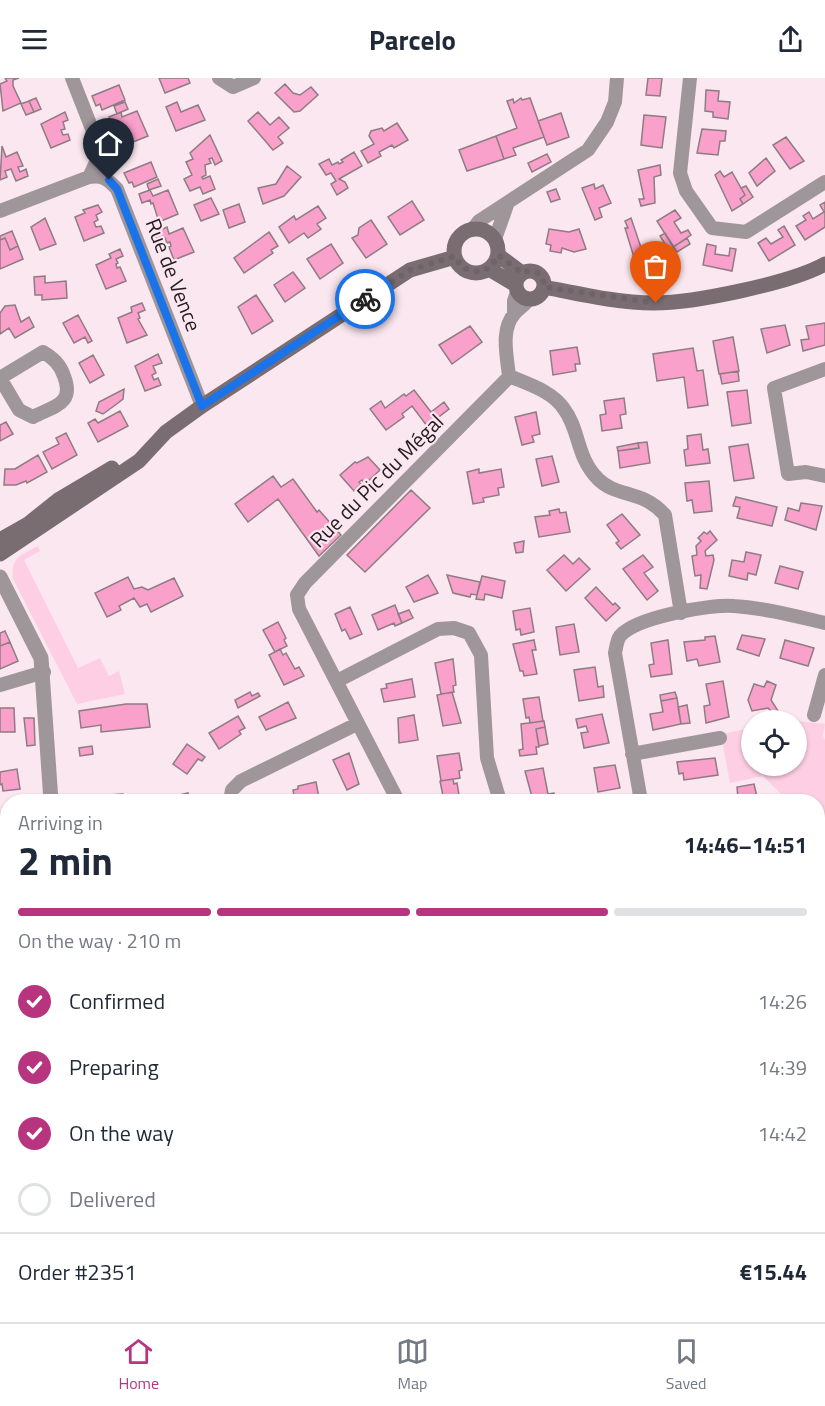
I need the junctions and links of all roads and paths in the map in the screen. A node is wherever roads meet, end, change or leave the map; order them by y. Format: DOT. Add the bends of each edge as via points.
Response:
graph roads {
  1 [pos="72,78"];
  2 [pos="219,78"];
  3 [pos="254,78"];
  4 [pos="617,78"];
  5 [pos="690,78"];
  6 [pos="89,177"];
  7 [pos="825,182"];
  8 [pos="507,205"];
  9 [pos="0,211"];
  10 [pos="472,230"];
  11 [pos="496,247"];
  12 [pos="455,256"];
  13 [pos="825,264"];
  14 [pos="489,269"];
  15 [pos="521,287"];
  16 [pos="544,287"];
  17 [pos="825,369"];
  18 [pos="509,376"];
  19 [pos="0,378"];
  20 [pos="202,406"];
  21 [pos="146,451"];
  22 [pos="825,476"];
  23 [pos="73,491"];
  24 [pos="40,525"];
  25 [pos="0,540"];
  26 [pos="0,546"];
  27 [pos="0,554"];
  28 [pos="0,578"];
  29 [pos="681,613"];
  30 [pos="825,622"];
  31 [pos="44,672"];
  32 [pos="825,675"];
  33 [pos="337,681"];
  34 [pos="0,684"];
  35 [pos="814,715"];
  36 [pos="357,724"];
  37 [pos="720,738"];
  38 [pos="632,754"];
  39 [pos="50,794"];
  40 [pos="231,794"];
  41 [pos="394,794"];
  42 [pos="498,794"];
  43 [pos="640,794"];
  1 -- 6 [label="street" via="101,152"];
  2 -- 3 [label="street" via="233,87"];
  4 -- 8 [label="street" via="611,112 588,150"];
  5 -- 7 [label="street" via="680,173 686,191 712,228 746,232"];
  6 -- 9 [label="street"];
  6 -- 20 [label="street, Rue de Vence" via="109,180 117,189"];
  8 -- 10 [label="street" via="479,221"];
  8 -- 11 [label="street"];
  10 -- 11 [label="main road" via="485,231"];
  10 -- 12 [label="main road" via="458,239"];
  11 -- 14 [label="main road"];
  11 -- 15 [label="main road"];
  12 -- 14 [label="main road" via="462,268 471,272"];
  12 -- 20 [label="main road" via="410,270"];
  13 -- 16 [label="main road" via="771,283 656,303"];
  14 -- 15 [label="main road"];
  15 -- 16 [label="main road" via="541,295"];
  15 -- 16 [label="main road" via="531,270 544,280"];
  15 -- 18 [label="street" via="508,324"];
  17 -- 22 [label="street" via="774,388 789,474"];
  18 -- 29 [label="street" via="548,394 566,410 584,462 597,478 606,486 642,496 665,515"];
  18 -- 33 [label="street, Rue du Pic du Mégal" via="297,595 299,609"];
  19 -- 19 [label="street" via="43,352 54,358 62,371 68,396 33,417 19,410"];
  20 -- 21 [label="main road"];
  21 -- 23 [label="main road"];
  21 -- 24 [label="main road" via="139,461"];
  23 -- 24 [label="main road"];
  23 -- 25 [label="main road"];
  24 -- 26 [label="main road"];
  24 -- 27 [label="main road"];
  28 -- 31 [label="street" via="36,647"];
  29 -- 30 [label="street" via="732,606"];
  29 -- 38 [label="street" via="634,626 620,637 615,653"];
  31 -- 34 [label="street"];
  31 -- 39 [label="street"];
  32 -- 35 [label="street"];
  33 -- 36 [label="street, Rue du Pic du Mégal"];
  33 -- 42 [label="street" via="438,629 454,628 469,633 481,655 487,758"];
  36 -- 40 [label="street" via="241,781"];
  36 -- 41 [label="street, Rue du Pic du Mégal"];
  37 -- 38 [label="street"];
  38 -- 43 [label="street"];
}
